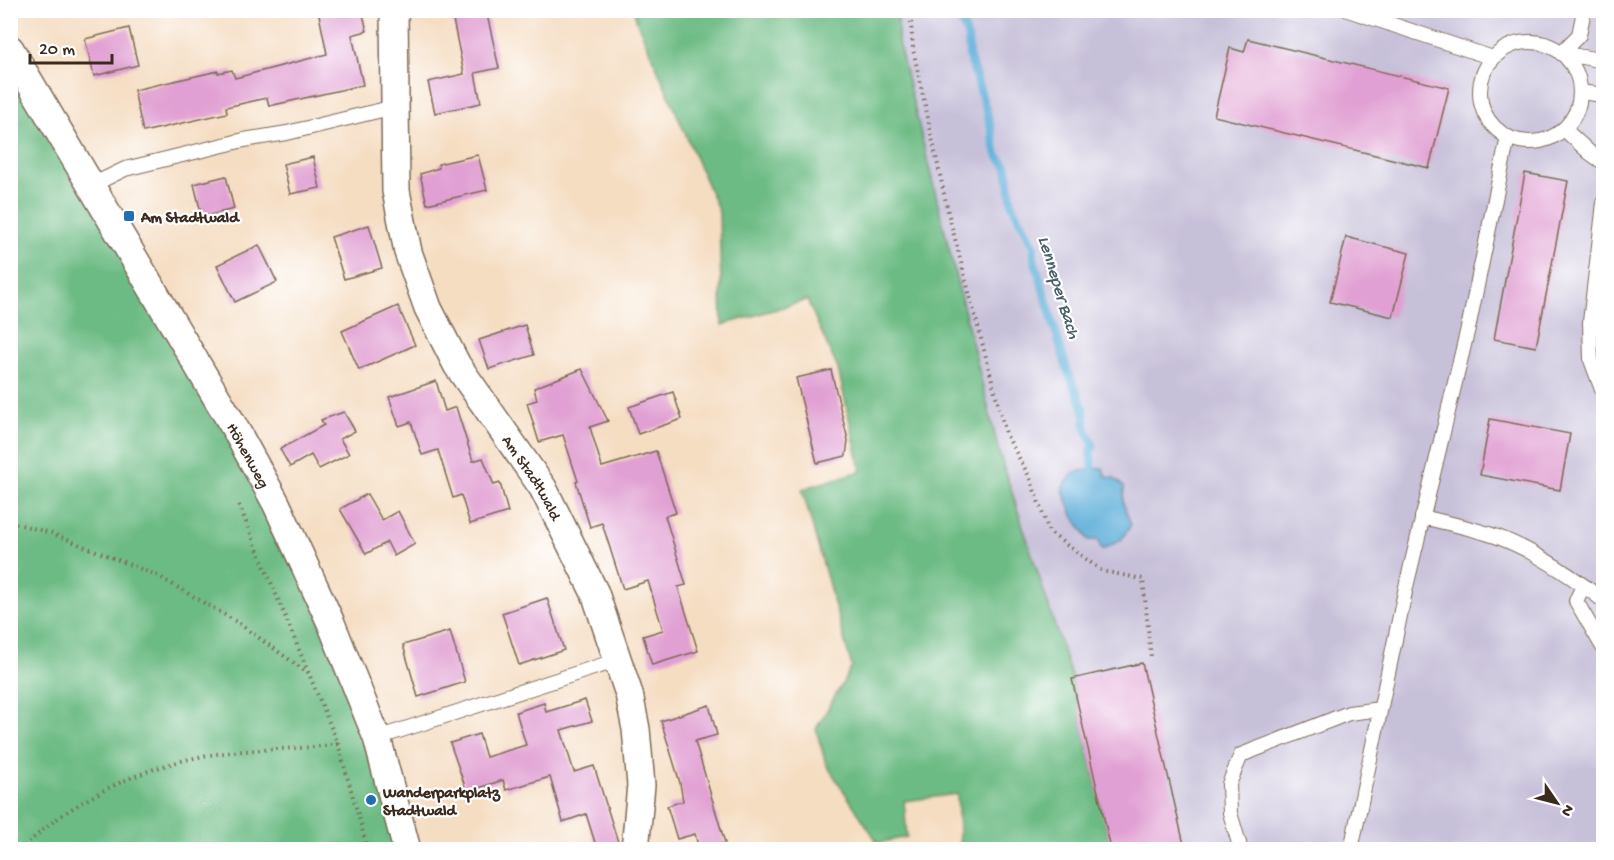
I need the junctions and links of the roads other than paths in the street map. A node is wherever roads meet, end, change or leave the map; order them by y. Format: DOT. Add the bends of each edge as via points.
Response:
graph roads {
  1 [pos="393,10"];
  2 [pos="1348,10"];
  3 [pos="1584,10"];
  4 [pos="10,49"];
  5 [pos="1561,53"];
  6 [pos="1492,58"];
  7 [pos="1604,61"];
  8 [pos="1580,92"];
  9 [pos="1604,95"];
  10 [pos="394,107"];
  11 [pos="1564,129"];
  12 [pos="1508,137"];
  13 [pos="1604,163"];
  14 [pos="92,185"];
  15 [pos="1604,203"];
  16 [pos="1604,396"];
  17 [pos="1422,517"];
  18 [pos="1583,586"];
  19 [pos="1604,601"];
  20 [pos="1604,648"];
  21 [pos="618,660"];
  22 [pos="1380,709"];
  23 [pos="377,738"];
  24 [pos="407,849"];
  25 [pos="635,849"];
  26 [pos="1242,849"];
  27 [pos="1350,849"];
  1 -- 10 [label="street, Am Stadtwald"];
  2 -- 6 [label="lane"];
  3 -- 5 [label="lane" via="1579,35"];
  4 -- 14 [label="street, Höhenweg"];
  5 -- 6 [label="lane" via="1538,42 1526,42 1514,44"];
  5 -- 7 [label="lane"];
  5 -- 8 [label="lane" via="1575,70"];
  6 -- 12 [label="lane" via="1480,86 1481,102 1486,116"];
  8 -- 9 [label="lane"];
  8 -- 11 [label="lane" via="1575,112"];
  10 -- 14 [label="lane" via="125,169"];
  10 -- 21 [label="street, Am Stadtwald" via="398,201 408,252 428,308 457,365 543,488 595,593"];
  11 -- 12 [label="lane" via="1538,141"];
  11 -- 13 [label="lane"];
  12 -- 17 [label="lane" via="1469,324"];
  14 -- 23 [label="street, Höhenweg" via="276,503 331,623"];
  15 -- 16 [label="lane" via="1590,322 1591,360"];
  17 -- 18 [label="lane" via="1498,537"];
  17 -- 22 [label="lane"];
  18 -- 19 [label="lane"];
  18 -- 20 [label="lane" via="1576,601"];
  21 -- 23 [label="lane"];
  21 -- 25 [label="street, Am Stadtwald" via="636,729 640,785"];
  22 -- 26 [label="lane" via="1349,714 1241,754 1229,784 1230,813"];
  22 -- 27 [label="lane"];
  23 -- 24 [label="street, Höhenweg"];
}
